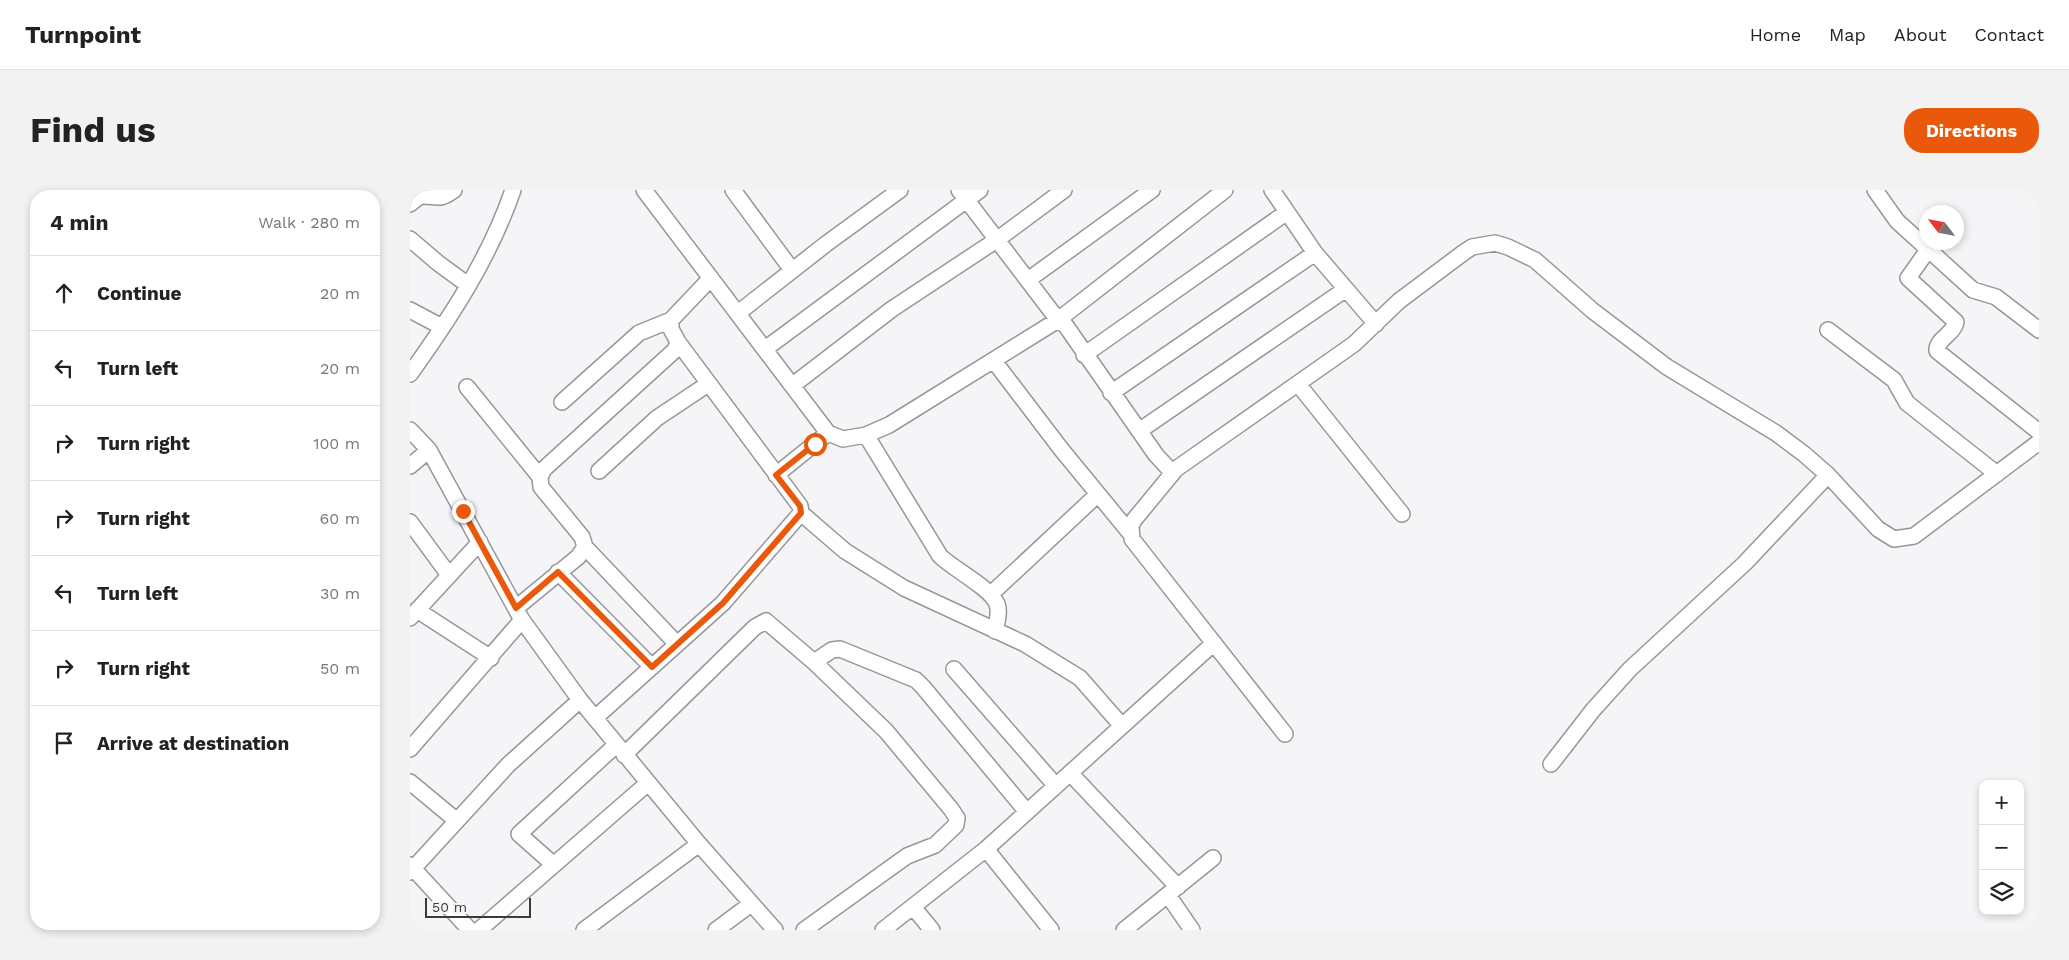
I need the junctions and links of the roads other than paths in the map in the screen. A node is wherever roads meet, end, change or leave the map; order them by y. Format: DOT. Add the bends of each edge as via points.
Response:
graph roads {
  1 [pos="454,190"];
  2 [pos="513,190"];
  3 [pos="644,190"];
  4 [pos="733,190"];
  5 [pos="900,190"];
  6 [pos="980,190"];
  7 [pos="1064,190"];
  8 [pos="1152,190"];
  9 [pos="1225,190"];
  10 [pos="1272,190"];
  11 [pos="1875,190"];
  12 [pos="963,195"];
  13 [pos="410,204"];
  14 [pos="1287,212"];
  15 [pos="410,239"];
  16 [pos="998,239"];
  17 [pos="1919,242"];
  18 [pos="1928,250"];
  19 [pos="1314,253"];
  20 [pos="792,270"];
  21 [pos="711,278"];
  22 [pos="1028,280"];
  23 [pos="468,284"];
  24 [pos="1346,289"];
  25 [pos="410,310"];
  26 [pos="738,313"];
  27 [pos="671,320"];
  28 [pos="1058,320"];
  29 [pos="1376,324"];
  30 [pos="442,328"];
  31 [pos="1828,330"];
  32 [pos="2039,330"];
  33 [pos="678,342"];
  34 [pos="766,349"];
  35 [pos="1084,355"];
  36 [pos="994,360"];
  37 [pos="410,374"];
  38 [pos="708,384"];
  39 [pos="1298,384"];
  40 [pos="793,385"];
  41 [pos="467,387"];
  42 [pos="1111,393"];
  43 [pos="562,402"];
  44 [pos="410,430"];
  45 [pos="1139,431"];
  46 [pos="2039,432"];
  47 [pos="828,433"];
  48 [pos="866,435"];
  49 [pos="2039,442"];
  50 [pos="429,450"];
  51 [pos="410,466"];
  52 [pos="1176,469"];
  53 [pos="599,471"];
  54 [pos="1997,474"];
  55 [pos="776,475"];
  56 [pos="1828,476"];
  57 [pos="540,477"];
  58 [pos="1097,494"];
  59 [pos="801,513"];
  60 [pos="1402,514"];
  61 [pos="410,522"];
  62 [pos="1130,533"];
  63 [pos="480,542"];
  64 [pos="585,547"];
  65 [pos="558,572"];
  66 [pos="449,575"];
  67 [pos="991,594"];
  68 [pos="413,614"];
  69 [pos="519,614"];
  70 [pos="995,631"];
  71 [pos="676,643"];
  72 [pos="1214,643"];
  73 [pos="491,658"];
  74 [pos="814,662"];
  75 [pos="652,667"];
  76 [pos="954,669"];
  77 [pos="580,700"];
  78 [pos="595,718"];
  79 [pos="1122,726"];
  80 [pos="415,733"];
  81 [pos="1285,734"];
  82 [pos="410,749"];
  83 [pos="620,750"];
  84 [pos="1551,764"];
  85 [pos="1070,773"];
  86 [pos="410,782"];
  87 [pos="648,783"];
  88 [pos="1056,786"];
  89 [pos="1026,812"];
  90 [pos="457,821"];
  91 [pos="699,844"];
  92 [pos="986,849"];
  93 [pos="1213,858"];
  94 [pos="554,865"];
  95 [pos="411,868"];
  96 [pos="1173,891"];
  97 [pos="751,904"];
  98 [pos="913,907"];
  99 [pos="470,930"];
  100 [pos="479,930"];
  101 [pos="584,930"];
  102 [pos="716,930"];
  103 [pos="775,930"];
  104 [pos="804,930"];
  105 [pos="884,930"];
  106 [pos="932,930"];
  107 [pos="1051,930"];
  108 [pos="1124,930"];
  109 [pos="1192,930"];
  1 -- 13 [label="street" via="437,199 420,196"];
  2 -- 23 [label="street" via="503,221"];
  3 -- 21 [label="street"];
  4 -- 20 [label="street"];
  5 -- 20 [label="street"];
  6 -- 12 [label="street"];
  7 -- 16 [label="street"];
  8 -- 22 [label="street"];
  9 -- 28 [label="street"];
  10 -- 14 [label="street"];
  11 -- 17 [label="street" via="1897,221"];
  12 -- 16 [label="street"];
  12 -- 34 [label="street"];
  14 -- 19 [label="street"];
  14 -- 35 [label="street"];
  15 -- 23 [label="street"];
  16 -- 22 [label="street"];
  16 -- 40 [label="street" via="892,309"];
  18 -- 32 [label="street" via="1973,290 1996,297"];
  18 -- 46 [label="street" via="1908,278 1956,322 1937,351"];
  19 -- 24 [label="street"];
  19 -- 42 [label="street"];
  20 -- 26 [label="street"];
  21 -- 26 [label="street"];
  21 -- 27 [label="street"];
  22 -- 28 [label="street"];
  23 -- 30 [label="street"];
  24 -- 29 [label="street"];
  24 -- 45 [label="street"];
  25 -- 30 [label="street"];
  26 -- 34 [label="street"];
  27 -- 33 [label="street" via="671,329"];
  27 -- 43 [label="street" via="639,333"];
  28 -- 35 [label="street" via="1066,326"];
  28 -- 36 [label="street"];
  29 -- 39 [label="street"];
  29 -- 56 [label="street" via="1399,301 1472,247 1495,243 1508,247 1535,260 1593,311 1667,367 1776,434"];
  30 -- 37 [label="street"];
  31 -- 54 [label="street" via="1894,380 1907,403"];
  33 -- 38 [label="street"];
  33 -- 57 [label="street" via="670,356 544,469"];
  34 -- 40 [label="street"];
  35 -- 42 [label="street"];
  36 -- 48 [label="street" via="889,425"];
  36 -- 58 [label="street"];
  38 -- 53 [label="street" via="657,418"];
  38 -- 55 [label="street"];
  39 -- 52 [label="street"];
  39 -- 60 [label="street"];
  40 -- 47 [label="street"];
  41 -- 57 [label="street"];
  42 -- 45 [label="street"];
  44 -- 50 [label="street"];
  45 -- 52 [label="street" via="1169,469"];
  47 -- 48 [label="street" via="843,439"];
  47 -- 55 [label="street"];
  48 -- 67 [label="street" via="940,556"];
  49 -- 54 [label="street"];
  50 -- 51 [label="street"];
  50 -- 63 [label="street"];
  52 -- 62 [label="street" via="1138,514"];
  54 -- 56 [label="street" via="1914,536 1904,539 1894,538 1878,529"];
  55 -- 59 [label="street" via="800,506"];
  56 -- 84 [label="street" via="1745,563 1630,669"];
  57 -- 64 [label="street" via="541,487 582,537"];
  58 -- 62 [label="street"];
  58 -- 67 [label="street"];
  59 -- 70 [label="street" via="864,564 904,588"];
  59 -- 71 [label="street" via="723,603"];
  61 -- 66 [label="street"];
  62 -- 72 [label="street"];
  63 -- 66 [label="street"];
  63 -- 69 [label="street"];
  64 -- 65 [label="street" via="578,557"];
  64 -- 71 [label="street"];
  65 -- 69 [label="street"];
  65 -- 75 [label="street"];
  66 -- 68 [label="street"];
  67 -- 70 [label="street" via="998,612"];
  68 -- 73 [label="street"];
  69 -- 73 [label="street"];
  69 -- 77 [label="street"];
  70 -- 79 [label="street" via="1025,644 1080,678"];
  71 -- 75 [label="street"];
  72 -- 79 [label="street"];
  72 -- 81 [label="street"];
  73 -- 80 [label="street"];
  74 -- 83 [label="street" via="772,624 762,622"];
  74 -- 89 [label="street" via="832,650 840,649 916,680"];
  74 -- 104 [label="street" via="886,731 957,818 956,825 935,845 908,856"];
  75 -- 78 [label="street"];
  76 -- 88 [label="street"];
  77 -- 78 [label="street"];
  77 -- 90 [label="street" via="508,764"];
  78 -- 83 [label="street"];
  79 -- 85 [label="street"];
  80 -- 82 [label="street"];
  83 -- 87 [label="street"];
  83 -- 94 [label="street" via="519,834"];
  85 -- 88 [label="street"];
  85 -- 96 [label="street"];
  86 -- 90 [label="street"];
  87 -- 91 [label="street"];
  87 -- 94 [label="street"];
  88 -- 89 [label="street"];
  89 -- 92 [label="street"];
  90 -- 95 [label="street"];
  91 -- 97 [label="street"];
  91 -- 101 [label="street"];
  92 -- 98 [label="street"];
  92 -- 107 [label="street"];
  93 -- 96 [label="street"];
  94 -- 100 [label="street"];
  95 -- 99 [label="street"];
  96 -- 108 [label="street"];
  96 -- 109 [label="street"];
  97 -- 102 [label="street"];
  97 -- 103 [label="street"];
  98 -- 105 [label="street"];
  98 -- 106 [label="street"];
}
